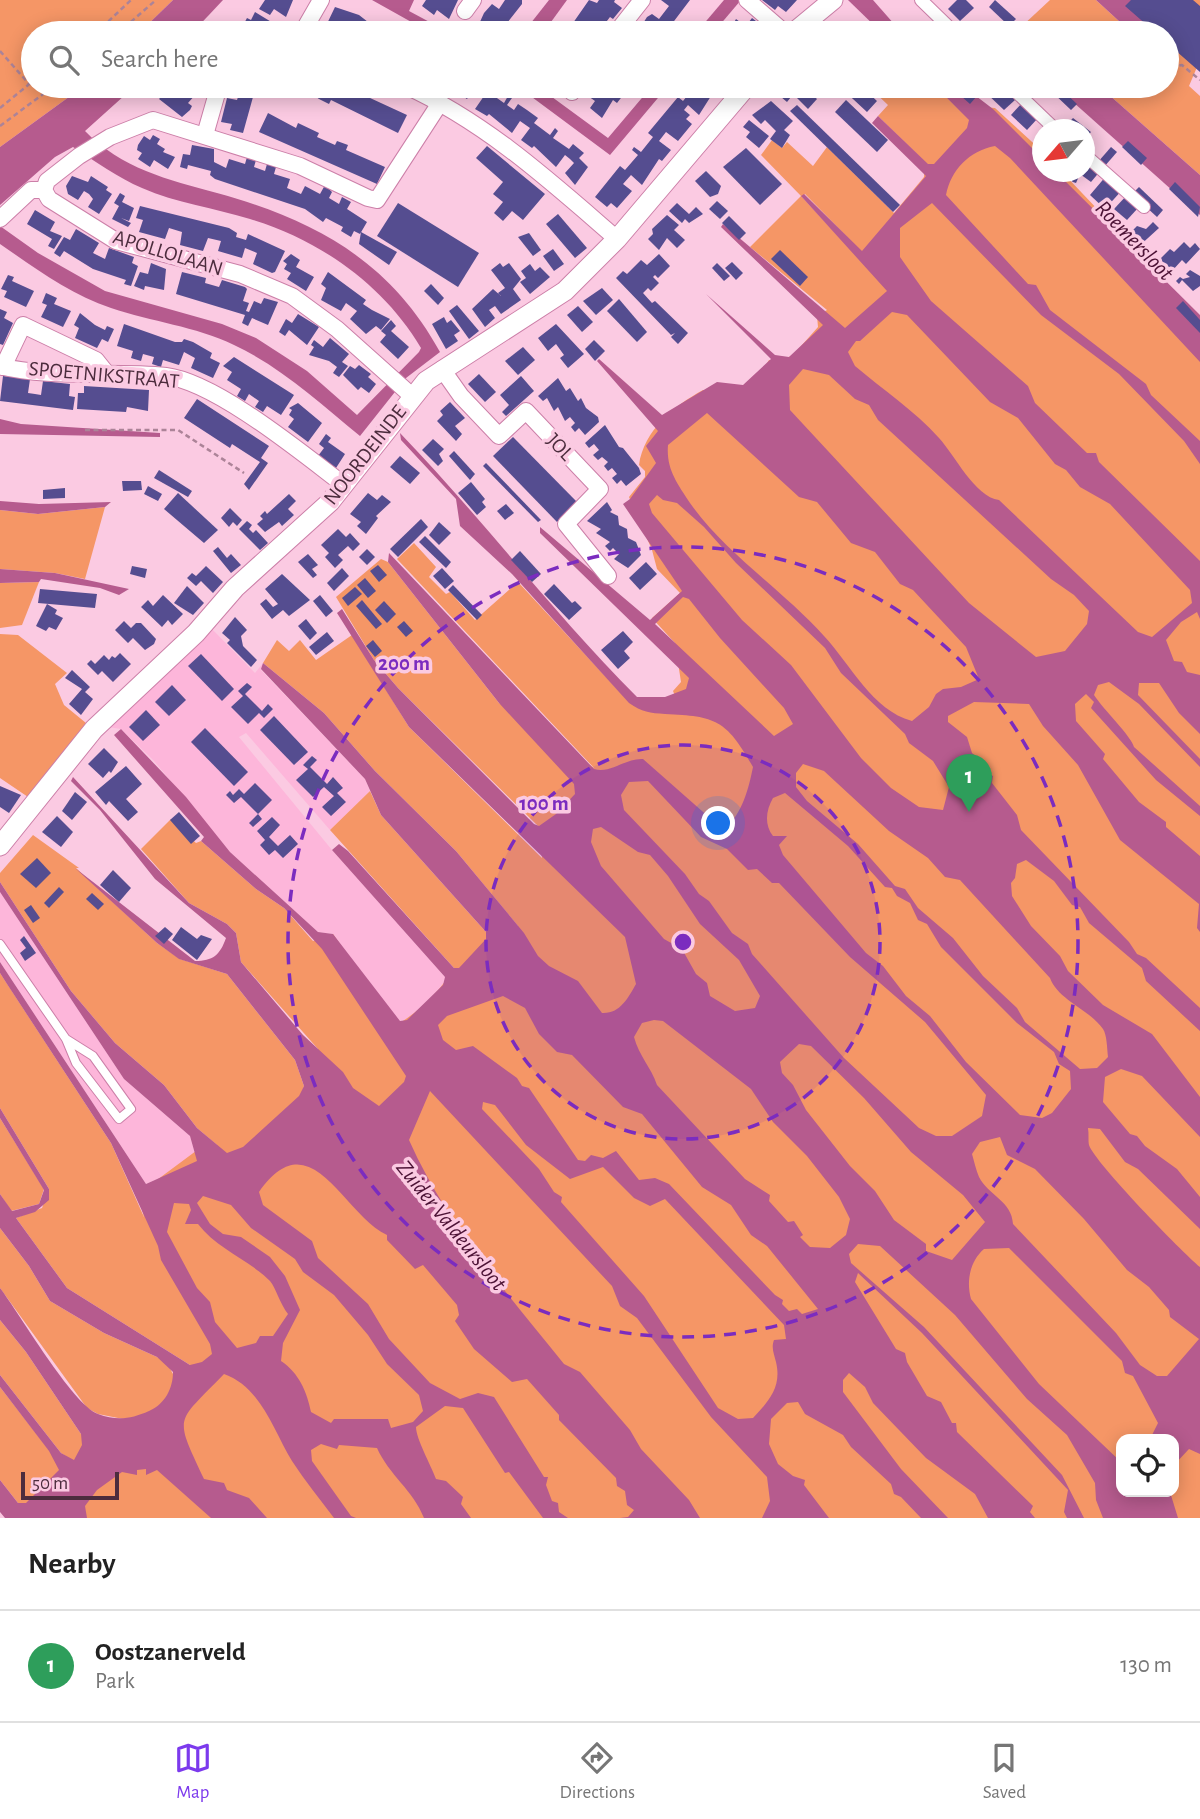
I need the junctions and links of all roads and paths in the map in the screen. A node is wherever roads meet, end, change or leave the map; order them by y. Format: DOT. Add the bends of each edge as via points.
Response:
graph roads {
  1 [pos="131,0"];
  2 [pos="156,0"];
  3 [pos="321,0"];
  4 [pos="642,0"];
  5 [pos="747,0"];
  6 [pos="833,0"];
  7 [pos="921,0"];
  8 [pos="109,21"];
  9 [pos="132,21"];
  10 [pos="309,21"];
  11 [pos="625,21"];
  12 [pos="771,21"];
  13 [pos="808,21"];
  14 [pos="943,21"];
  15 [pos="0,51"];
  16 [pos="1179,65"];
  17 [pos="21,72"];
  18 [pos="1200,80"];
  19 [pos="21,90"];
  20 [pos="38,98"];
  21 [pos="216,98"];
  22 [pos="430,98"];
  23 [pos="737,98"];
  24 [pos="1023,98"];
  25 [pos="440,103"];
  26 [pos="0,108"];
  27 [pos="1044,119"];
  28 [pos="0,126"];
  29 [pos="205,135"];
  30 [pos="1095,164"];
  31 [pos="44,190"];
  32 [pos="1144,207"];
  33 [pos="1,218"];
  34 [pos="617,239"];
  35 [pos="1,366"];
  36 [pos="442,369"];
  37 [pos="108,375"];
  38 [pos="402,385"];
  39 [pos="85,430"];
  40 [pos="244,473"];
  41 [pos="344,485"];
  42 [pos="608,576"];
  43 [pos="0,846"];
  44 [pos="0,944"];
  45 [pos="66,1039"];
  1 -- 8 [label="path"];
  2 -- 9 [label="path"];
  3 -- 10 [label="street"];
  4 -- 11 [label="street"];
  5 -- 12 [label="street"];
  6 -- 13 [label="street"];
  7 -- 14 [label="street"];
  15 -- 17 [label="path"];
  16 -- 18 [label="path"];
  19 -- 26 [label="path"];
  20 -- 28 [label="path"];
  21 -- 29 [label="street"];
  22 -- 25 [label="street"];
  23 -- 34 [label="street, NOORDEINDE"];
  24 -- 27 [label="street"];
  25 -- 29 [label="street" via="377,200 300,166"];
  25 -- 34 [label="street" via="512,149"];
  29 -- 31 [label="street" via="153,120 79,156 47,181"];
  30 -- 32 [label="street"];
  31 -- 33 [label="street" via="30,190"];
  31 -- 38 [label="street, APOLLOLAAN" via="49,199 116,241 240,274 292,296"];
  34 -- 36 [label="street, NOORDEINDE" via="565,291"];
  35 -- 37 [label="street, SPOETNIKSTRAAT"];
  35 -- 37 [label="street" via="23,324 96,360"];
  36 -- 38 [label="street, NOORDEINDE"];
  36 -- 42 [label="street, JOL" via="460,396 499,436 526,411 600,489 566,524"];
  37 -- 41 [label="street, SPOETNIKSTRAAT" via="167,376 194,383 273,431"];
  38 -- 41 [label="street, NOORDEINDE"];
  39 -- 40 [label="path" via="178,430"];
  41 -- 43 [label="street, NOORDEINDE" via="94,729"];
  44 -- 45 [label="lane"];
  45 -- 45 [label="lane" via="76,1063 119,1119 131,1109 93,1056"];
}
